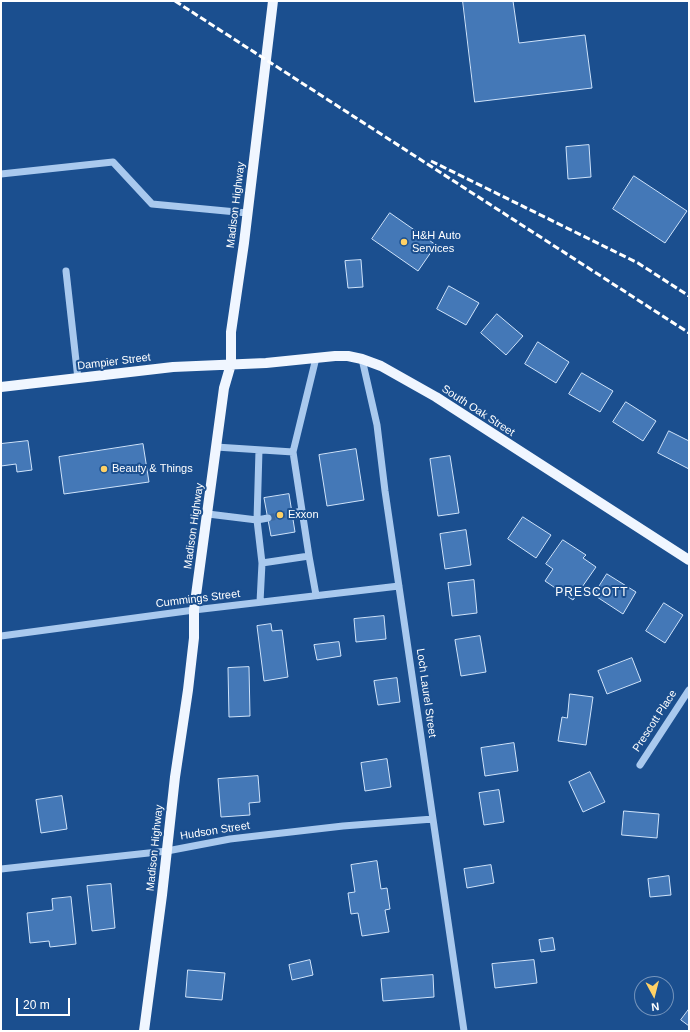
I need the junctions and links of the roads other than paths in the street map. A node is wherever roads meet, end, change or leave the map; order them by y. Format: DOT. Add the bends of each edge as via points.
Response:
graph roads {
  1 [pos="273,1"];
  2 [pos="1,174"];
  3 [pos="247,214"];
  4 [pos="66,271"];
  5 [pos="316,358"];
  6 [pos="362,359"];
  7 [pos="231,364"];
  8 [pos="78,379"];
  9 [pos="1,387"];
  10 [pos="216,447"];
  11 [pos="259,450"];
  12 [pos="293,452"];
  13 [pos="302,511"];
  14 [pos="292,513"];
  15 [pos="208,514"];
  16 [pos="268,518"];
  17 [pos="257,520"];
  18 [pos="309,556"];
  19 [pos="689,560"];
  20 [pos="262,563"];
  21 [pos="399,586"];
  22 [pos="316,595"];
  23 [pos="260,602"];
  24 [pos="194,610"];
  25 [pos="1,636"];
  26 [pos="689,690"];
  27 [pos="640,765"];
  28 [pos="433,819"];
  29 [pos="167,850"];
  30 [pos="1,870"];
  31 [pos="144,1031"];
  32 [pos="464,1031"];
  1 -- 3 [label="main road, Madison Highway"];
  2 -- 3 [label="street" via="113,162 152,204"];
  3 -- 7 [label="main road, Madison Highway" via="231,332"];
  4 -- 8 [label="street"];
  5 -- 6 [label="main road, South Oak Street" via="348,356"];
  5 -- 7 [label="main road, South Oak Street"];
  5 -- 12 [label="street"];
  6 -- 19 [label="main road, South Oak Street" via="381,366 436,397"];
  6 -- 21 [label="street, Loch Laurel Street" via="377,425"];
  7 -- 8 [label="main road, Dampier Street" via="173,367"];
  7 -- 10 [label="main road, Madison Highway" via="224,388"];
  8 -- 9 [label="main road, Dampier Street"];
  10 -- 11 [label="street"];
  10 -- 15 [label="main road, Madison Highway"];
  11 -- 12 [label="street"];
  11 -- 17 [label="street"];
  12 -- 13 [label="street"];
  13 -- 14 [label="street"];
  13 -- 18 [label="street"];
  15 -- 17 [label="street"];
  15 -- 24 [label="main road, Madison Highway"];
  16 -- 17 [label="street"];
  17 -- 20 [label="street"];
  18 -- 20 [label="street"];
  18 -- 22 [label="street"];
  20 -- 23 [label="street"];
  21 -- 22 [label="street, Cummings Street"];
  21 -- 28 [label="street, Loch Laurel Street"];
  22 -- 23 [label="street, Cummings Street"];
  23 -- 24 [label="street, Cummings Street"];
  24 -- 25 [label="street, Cummings Street"];
  24 -- 29 [label="main road, Madison Highway" via="192,653"];
  26 -- 27 [label="street, Prescott Place"];
  28 -- 29 [label="street, Hudson Street" via="245,837"];
  28 -- 32 [label="street, Loch Laurel Street"];
  29 -- 30 [label="street, Hudson Street"];
  29 -- 31 [label="main road, Madison Highway"];
}
